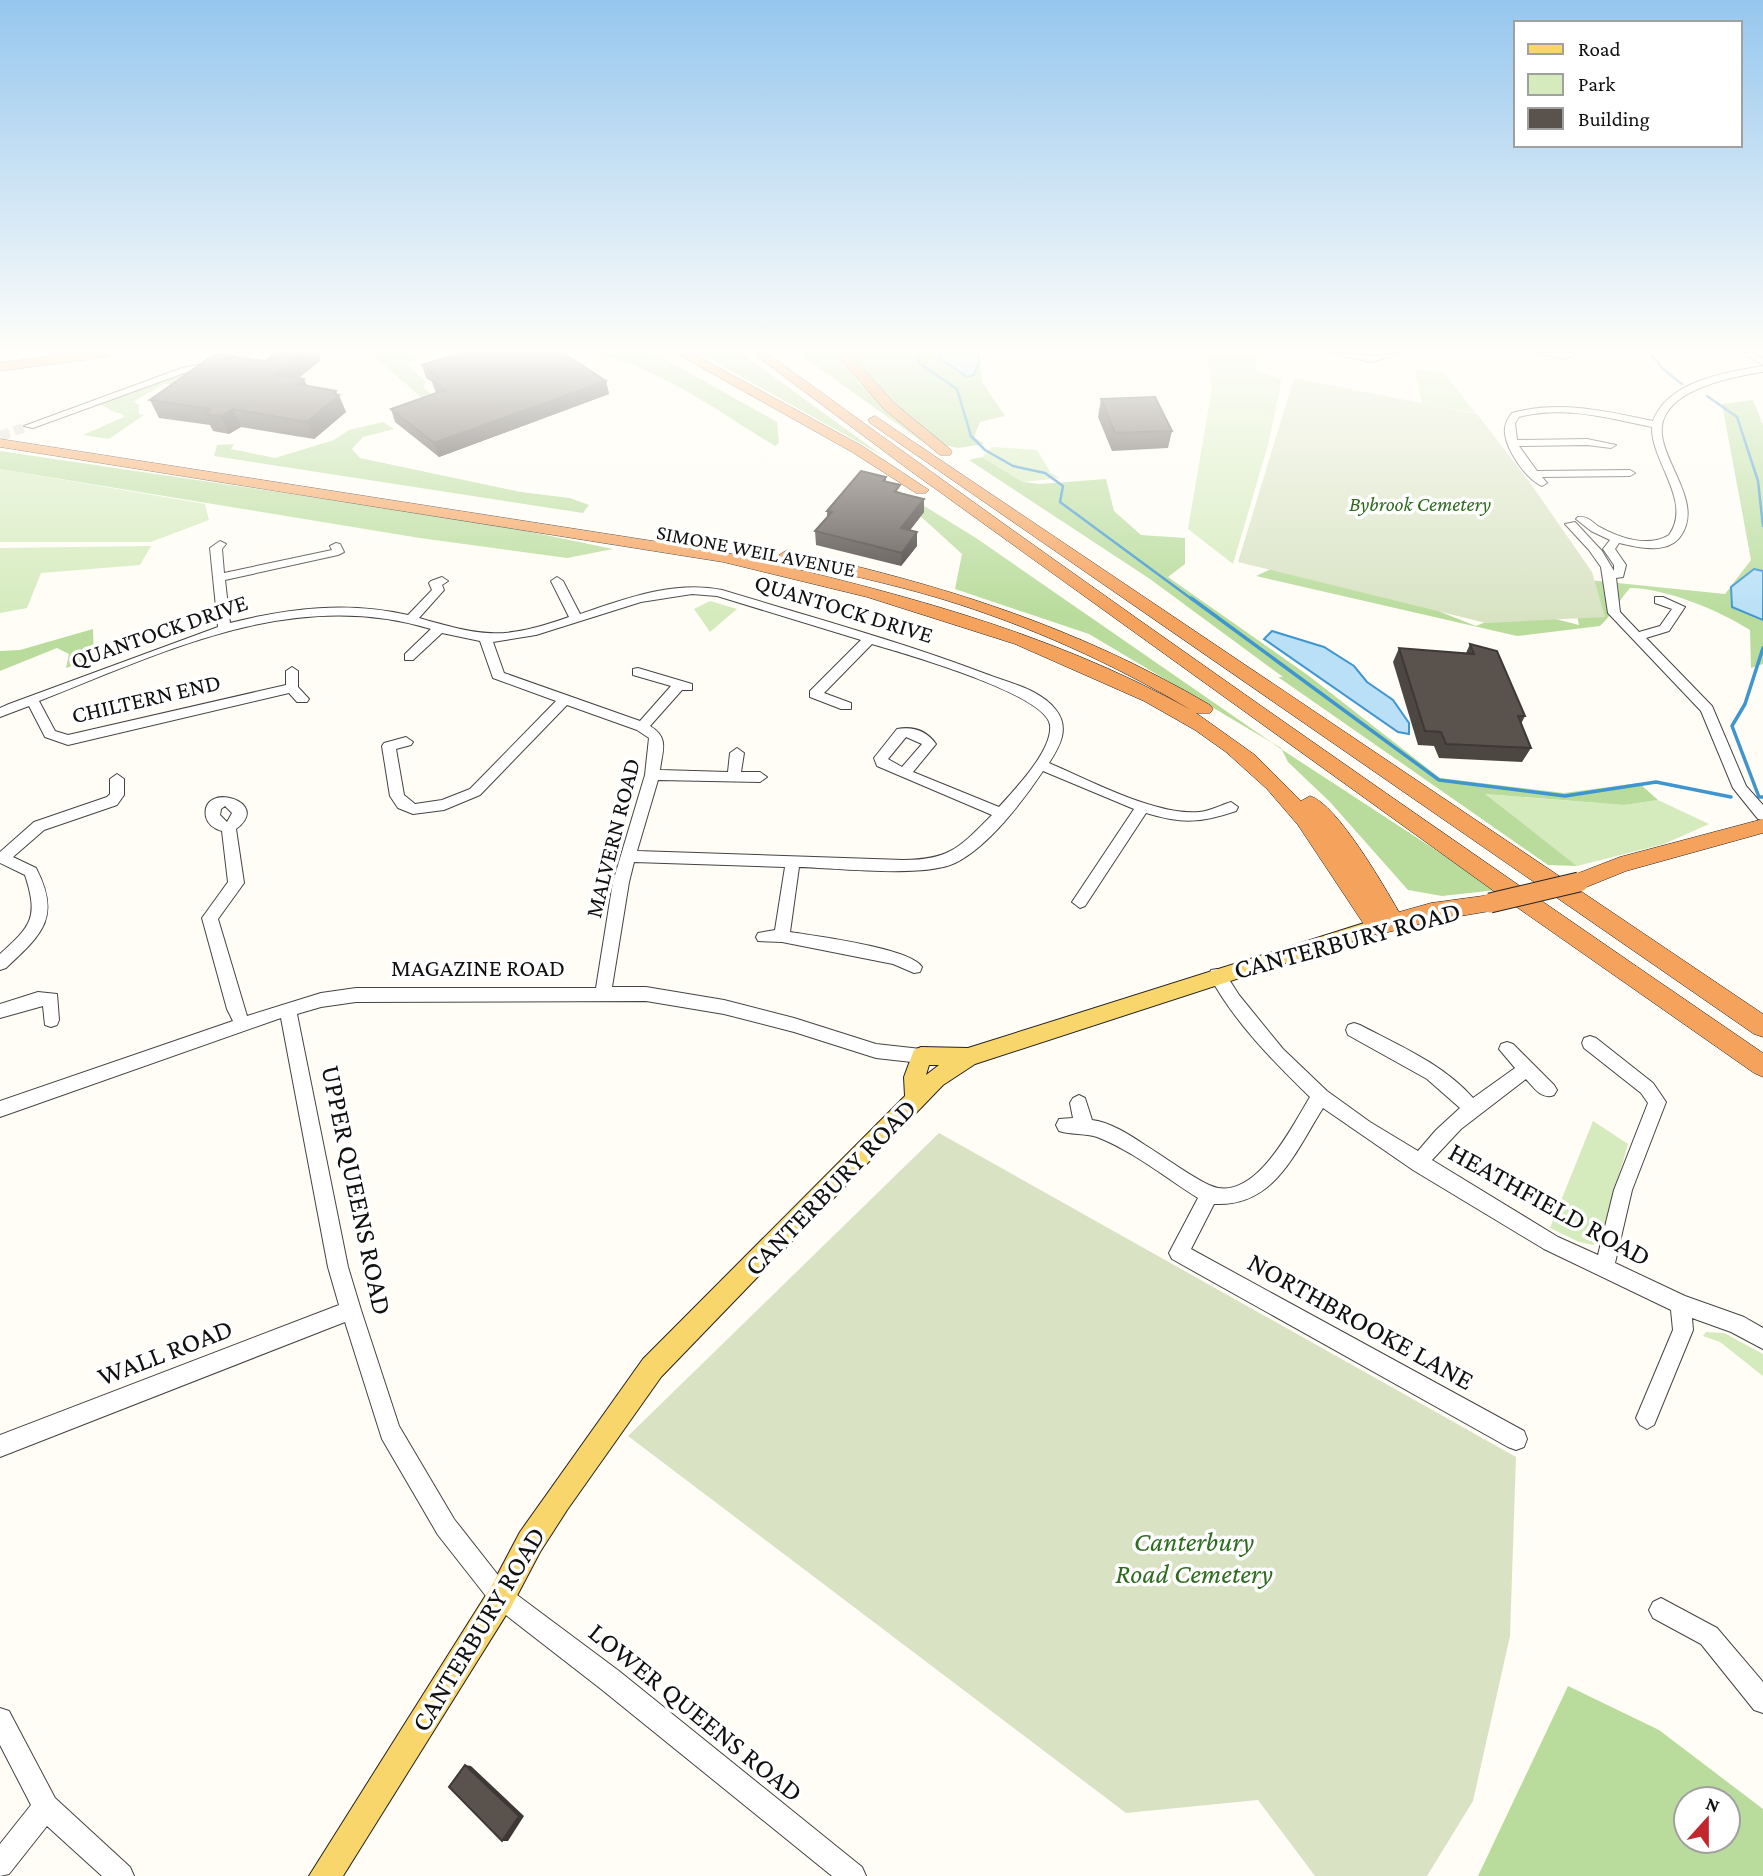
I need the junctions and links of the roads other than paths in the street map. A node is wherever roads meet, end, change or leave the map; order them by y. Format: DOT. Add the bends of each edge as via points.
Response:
graph roads {
  1 [pos="82,441"];
  2 [pos="842,441"];
  3 [pos="876,441"];
  4 [pos="905,441"];
  5 [pos="930,441"];
  6 [pos="1659,441"];
  7 [pos="0,443"];
  8 [pos="1512,443"];
  9 [pos="1611,445"];
  10 [pos="1630,473"];
  11 [pos="1533,474"];
  12 [pos="328,478"];
  13 [pos="1542,483"];
  14 [pos="444,497"];
  15 [pos="1616,539"];
  16 [pos="220,544"];
  17 [pos="335,546"];
  18 [pos="1087,565"];
  19 [pos="1054,567"];
  20 [pos="1619,575"];
  21 [pos="219,578"];
  22 [pos="557,581"];
  23 [pos="434,583"];
  24 [pos="1659,600"];
  25 [pos="411,619"];
  26 [pos="577,620"];
  27 [pos="440,628"];
  28 [pos="224,629"];
  29 [pos="1639,636"];
  30 [pos="485,637"];
  31 [pos="870,638"];
  32 [pos="408,657"];
  33 [pos="292,671"];
  34 [pos="638,672"];
  35 [pos="292,688"];
  36 [pos="302,699"];
  37 [pos="32,700"];
  38 [pos="564,700"];
  39 [pos="846,706"];
  40 [pos="0,713"];
  41 [pos="642,727"];
  42 [pos="406,742"];
  43 [pos="737,753"];
  44 [pos="1041,765"];
  45 [pos="904,774"];
  46 [pos="652,775"];
  47 [pos="734,776"];
  48 [pos="760,777"];
  49 [pos="117,779"];
  50 [pos="1143,806"];
  51 [pos="1231,807"];
  52 [pos="1003,814"];
  53 [pos="1760,816"];
  54 [pos="229,828"];
  55 [pos="1763,835"];
  56 [pos="628,856"];
  57 [pos="2,857"];
  58 [pos="793,860"];
  59 [pos="1608,872"];
  60 [pos="1375,888"];
  61 [pos="1080,902"];
  62 [pos="1490,903"];
  63 [pos="1431,912"];
  64 [pos="1385,924"];
  65 [pos="782,936"];
  66 [pos="764,937"];
  67 [pos="0,964"];
  68 [pos="914,967"];
  69 [pos="1217,975"];
  70 [pos="603,993"];
  71 [pos="288,1009"];
  72 [pos="0,1012"];
  73 [pos="51,1020"];
  74 [pos="243,1026"];
  75 [pos="1763,1027"];
  76 [pos="1354,1030"];
  77 [pos="1590,1044"];
  78 [pos="1507,1049"];
  79 [pos="921,1056"];
  80 [pos="968,1057"];
  81 [pos="1763,1066"];
  82 [pos="1528,1068"];
  83 [pos="1548,1090"];
  84 [pos="1321,1096"];
  85 [pos="916,1099"];
  86 [pos="1079,1103"];
  87 [pos="0,1109"];
  88 [pos="1472,1109"];
  89 [pos="1065,1125"];
  90 [pos="1084,1128"];
  91 [pos="1419,1164"];
  92 [pos="1209,1195"];
  93 [pos="1604,1269"];
  94 [pos="1681,1304"];
  95 [pos="351,1310"];
  96 [pos="1763,1339"];
  97 [pos="1647,1418"];
  98 [pos="1516,1439"];
  99 [pos="0,1446"];
  100 [pos="501,1597"];
  101 [pos="1661,1610"];
  102 [pos="1763,1701"];
  103 [pos="0,1720"];
  104 [pos="46,1807"];
  105 [pos="0,1865"];
  106 [pos="121,1876"];
  107 [pos="325,1876"];
  108 [pos="853,1876"];
  1 -- 12 [label="highway"];
  2 -- 19 [label="highway" via="1015,550"];
  3 -- 19 [label="highway"];
  4 -- 18 [label="highway"];
  5 -- 18 [label="highway" via="1064,540"];
  6 -- 15 [label="street" via="1679,496 1679,534 1663,544"];
  7 -- 64 [label="highway, SIMONE WEIL AVENUE" via="723,557 866,590 987,628 1137,689 1246,758 1313,828"];
  8 -- 9 [label="street"];
  8 -- 11 [label="street"];
  10 -- 11 [label="street"];
  11 -- 13 [label="street"];
  14 -- 60 [label="highway, SIMONE WEIL AVENUE" via="661,531 850,569 980,606 1085,646 1168,687 1242,737 1321,814"];
  15 -- 20 [label="street" via="1609,550 1620,565"];
  15 -- 29 [label="street" via="1577,521 1609,572 1609,601 1614,613"];
  16 -- 21 [label="street" via="216,548"];
  17 -- 21 [label="street" via="338,552"];
  18 -- 75 [label="highway"];
  19 -- 81 [label="highway"];
  21 -- 28 [label="street"];
  22 -- 26 [label="street"];
  23 -- 25 [label="street" via="438,590"];
  24 -- 29 [label="street" via="1679,607 1671,624 1662,632"];
  25 -- 27 [label="street, QUANTOCK DRIVE"];
  25 -- 28 [label="street, QUANTOCK DRIVE" via="334,610 296,613"];
  26 -- 30 [label="street, QUANTOCK DRIVE" via="505,638"];
  26 -- 31 [label="street, QUANTOCK DRIVE" via="657,596 695,590"];
  27 -- 30 [label="street, QUANTOCK DRIVE"];
  27 -- 32 [label="street"];
  28 -- 37 [label="street, QUANTOCK DRIVE"];
  29 -- 53 [label="street" via="1707,709 1740,788"];
  30 -- 38 [label="street, MALVERN ROAD" via="498,676"];
  31 -- 39 [label="street" via="815,694"];
  31 -- 44 [label="street, QUANTOCK DRIVE" via="1042,702 1055,718 1057,729 1056,740"];
  33 -- 35 [label="street"];
  34 -- 41 [label="street" via="684,687"];
  35 -- 36 [label="street"];
  35 -- 37 [label="street, CHILTERN END" via="68,740 50,734"];
  37 -- 40 [label="street, QUANTOCK DRIVE"];
  38 -- 41 [label="street, MALVERN ROAD"];
  38 -- 42 [label="street" via="475,792 444,805 413,809 397,796 389,746"];
  41 -- 46 [label="street, MALVERN ROAD" via="657,740"];
  43 -- 47 [label="street"];
  44 -- 50 [label="street"];
  44 -- 52 [label="street, QUANTOCK DRIVE"];
  45 -- 52 [label="street"];
  46 -- 47 [label="street"];
  46 -- 56 [label="street, MALVERN ROAD"];
  47 -- 48 [label="street"];
  49 -- 57 [label="street" via="117,795 112,801 39,826"];
  50 -- 51 [label="street" via="1184,817"];
  50 -- 61 [label="street"];
  52 -- 58 [label="street, QUANTOCK DRIVE" via="958,855 940,863"];
  53 -- 59 [label="highway, CANTERBURY ROAD"];
  54 -- 74 [label="street" via="236,883 210,918"];
  55 -- 59 [label="highway, CANTERBURY ROAD" via="1627,872"];
  56 -- 58 [label="street, QUANTOCK DRIVE"];
  56 -- 70 [label="street, MALVERN ROAD"];
  57 -- 67 [label="street" via="30,872 38,890 40,920 30,938"];
  58 -- 65 [label="street"];
  59 -- 62 [label="highway, CANTERBURY ROAD, bridge"];
  60 -- 63 [label="highway" via="1407,906"];
  60 -- 64 [label="highway, SIMONE WEIL AVENUE"];
  62 -- 63 [label="highway, CANTERBURY ROAD"];
  63 -- 64 [label="highway, CANTERBURY ROAD"];
  64 -- 69 [label="main road, CANTERBURY ROAD"];
  65 -- 66 [label="street"];
  65 -- 68 [label="street" via="896,958"];
  69 -- 80 [label="main road, CANTERBURY ROAD"];
  69 -- 84 [label="street, HEATHFIELD ROAD" via="1277,1054"];
  70 -- 71 [label="street, MAGAZINE ROAD" via="356,995"];
  70 -- 79 [label="street, MAGAZINE ROAD" via="646,994 724,1007 876,1051"];
  71 -- 74 [label="street, MAGAZINE ROAD"];
  71 -- 95 [label="street, UPPER QUEENS ROAD" via="338,1267"];
  72 -- 73 [label="street" via="51,999"];
  74 -- 87 [label="street, MAGAZINE ROAD"];
  76 -- 88 [label="street" via="1448,1084"];
  77 -- 93 [label="street" via="1647,1088 1657,1102 1623,1190"];
  78 -- 82 [label="street"];
  79 -- 80 [label="main road, MAGAZINE ROAD"];
  79 -- 85 [label="main road" via="915,1077"];
  80 -- 85 [label="main road, CANTERBURY ROAD"];
  82 -- 83 [label="street"];
  82 -- 88 [label="street"];
  84 -- 91 [label="street, HEATHFIELD ROAD"];
  84 -- 92 [label="street" via="1269,1176 1247,1192"];
  85 -- 100 [label="main road, CANTERBURY ROAD" via="652,1368 557,1500"];
  86 -- 90 [label="street"];
  88 -- 91 [label="street" via="1434,1141"];
  89 -- 90 [label="street"];
  90 -- 92 [label="street" via="1098,1129 1133,1147"];
  91 -- 93 [label="street, HEATHFIELD ROAD" via="1551,1243"];
  92 -- 98 [label="street, NORTHBROOKE LANE" via="1179,1253"];
  93 -- 94 [label="street, HEATHFIELD ROAD"];
  94 -- 96 [label="street, HEATHFIELD ROAD" via="1737,1324"];
  94 -- 97 [label="street" via="1683,1330"];
  95 -- 99 [label="street, WALL ROAD"];
  95 -- 100 [label="street, UPPER QUEENS ROAD" via="390,1431 446,1527"];
  100 -- 107 [label="main road, CANTERBURY ROAD"];
  100 -- 108 [label="street, LOWER QUEENS ROAD"];
  101 -- 102 [label="street" via="1709,1636"];
  103 -- 104 [label="street"];
  104 -- 105 [label="street"];
  104 -- 106 [label="street"];
}
